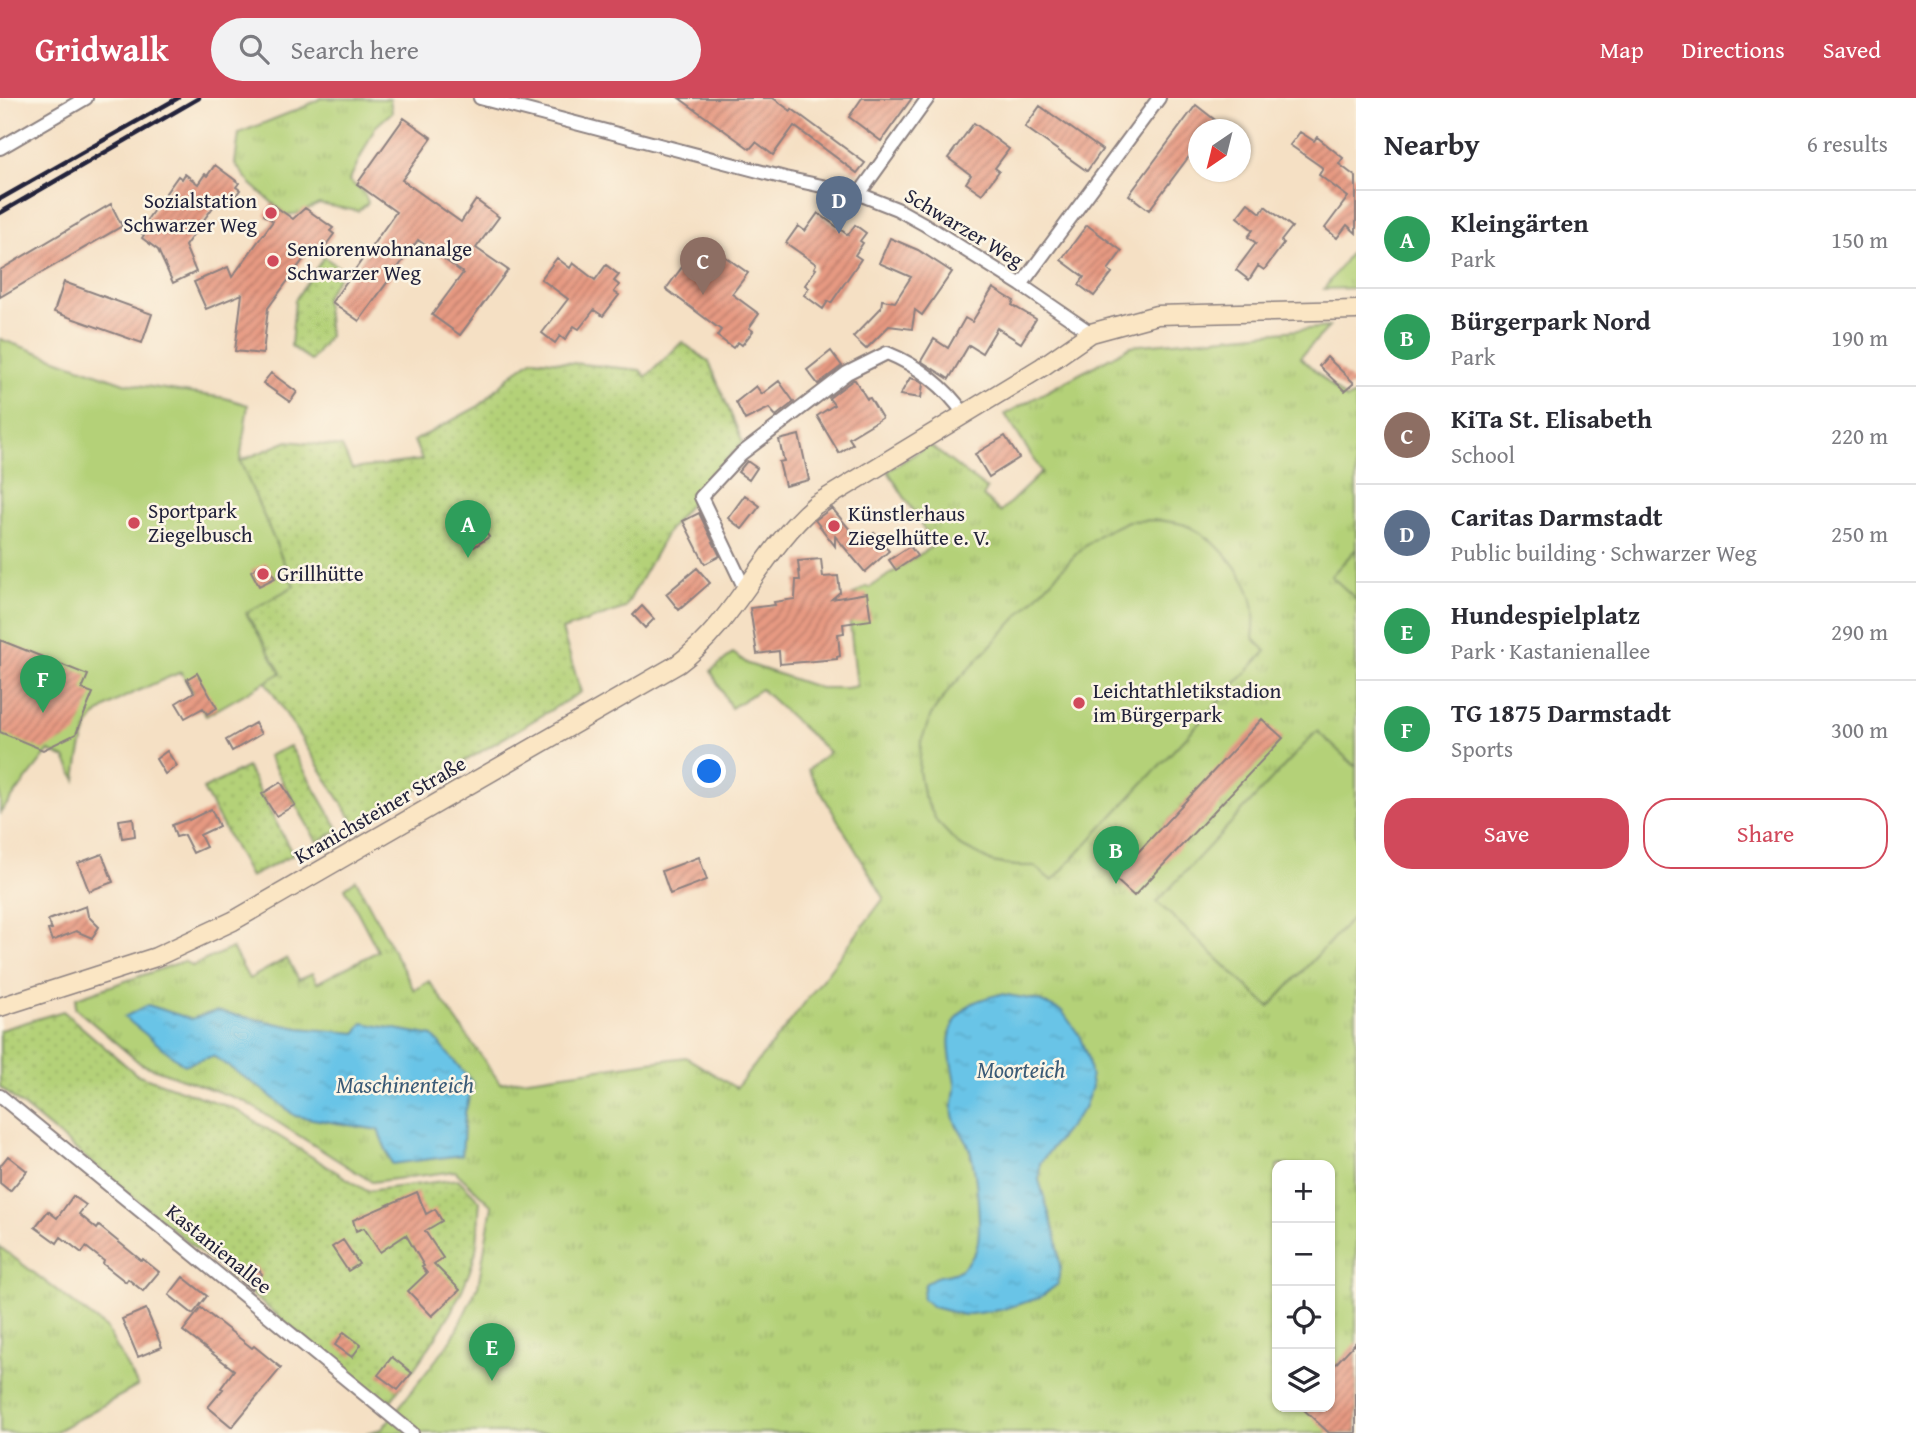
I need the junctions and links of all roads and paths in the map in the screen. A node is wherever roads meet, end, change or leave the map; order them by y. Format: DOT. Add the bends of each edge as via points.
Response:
graph roads {
  1 [pos="86,98"];
  2 [pos="480,98"];
  3 [pos="928,98"];
  4 [pos="1160,98"];
  5 [pos="0,148"];
  6 [pos="859,194"];
  7 [pos="1021,285"];
  8 [pos="1356,310"];
  9 [pos="1091,333"];
  10 [pos="964,414"];
  11 [pos="745,589"];
  12 [pos="0,1007"];
  13 [pos="0,1096"];
  14 [pos="412,1433"];
  1 -- 5 [label="street"];
  2 -- 6 [label="street, Schwarzer Weg"];
  3 -- 6 [label="street"];
  4 -- 7 [label="street"];
  6 -- 7 [label="street, Schwarzer Weg" via="924,223"];
  7 -- 9 [label="street, Schwarzer Weg"];
  8 -- 9 [label="main road, Kranichsteiner Straße" via="1157,315"];
  9 -- 10 [label="main road, Kranichsteiner Straße"];
  10 -- 11 [label="main road, Kranichsteiner Straße" via="815,505 790,528"];
  10 -- 11 [label="street" via="928,375 887,353 847,373 741,454 701,497"];
  11 -- 12 [label="main road, Kranichsteiner Straße" via="713,634 678,664 233,921 156,957"];
  13 -- 14 [label="street, Kastanienallee"];
}
